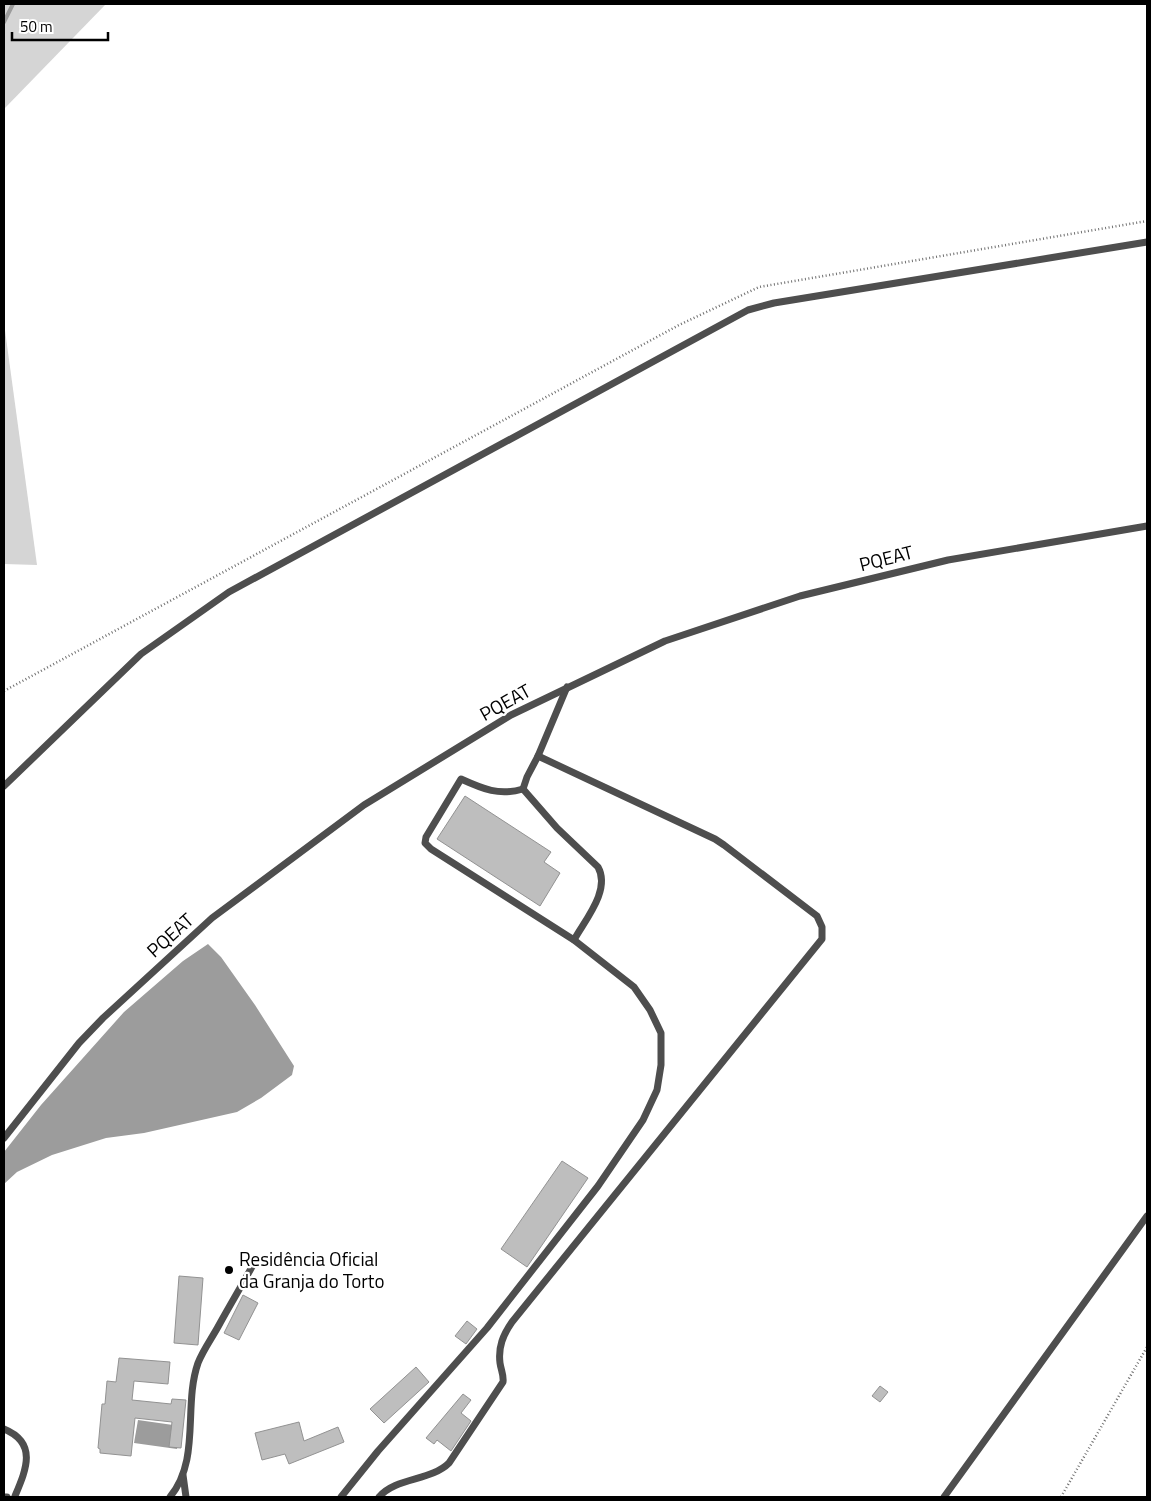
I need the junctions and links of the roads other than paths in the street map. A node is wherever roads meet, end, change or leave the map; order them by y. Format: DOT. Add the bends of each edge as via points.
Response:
graph roads {
  1 [pos="1147,242"];
  2 [pos="1147,526"];
  3 [pos="567,687"];
  4 [pos="538,756"];
  5 [pos="4,786"];
  6 [pos="523,789"];
  7 [pos="574,940"];
  8 [pos="4,1138"];
  9 [pos="1147,1216"];
  10 [pos="253,1265"];
  11 [pos="4,1429"];
  12 [pos="182,1474"];
  13 [pos="10,1497"];
  14 [pos="170,1497"];
  15 [pos="186,1497"];
  16 [pos="341,1497"];
  17 [pos="379,1497"];
  18 [pos="944,1497"];
  1 -- 5 [label="lane" via="774,303 748,310 228,592 141,654"];
  2 -- 3 [label="lane, PQEAT" via="948,560 800,596 665,641"];
  3 -- 4 [label="lane"];
  3 -- 8 [label="lane, PQEAT" via="511,714 364,805 229,905 103,1018 79,1043"];
  4 -- 6 [label="lane"];
  4 -- 17 [label="lane" via="724,845 817,916 822,927 822,939 512,1322 501,1343 503,1382 449,1462 436,1471 389,1489"];
  6 -- 7 [label="lane" via="602,874 599,897"];
  6 -- 7 [label="lane" via="512,792 483,790 461,779 425,843"];
  7 -- 16 [label="lane" via="634,987 650,1010 660,1033 661,1065 657,1090 643,1120 598,1186 487,1328"];
  9 -- 18 [label="lane"];
  10 -- 12 [label="lane" via="199,1362 193,1385 189,1445"];
  11 -- 13 [label="lane" via="17,1436 26,1449 26,1465"];
  12 -- 14 [label="lane"];
  12 -- 15 [label="lane"];
}
